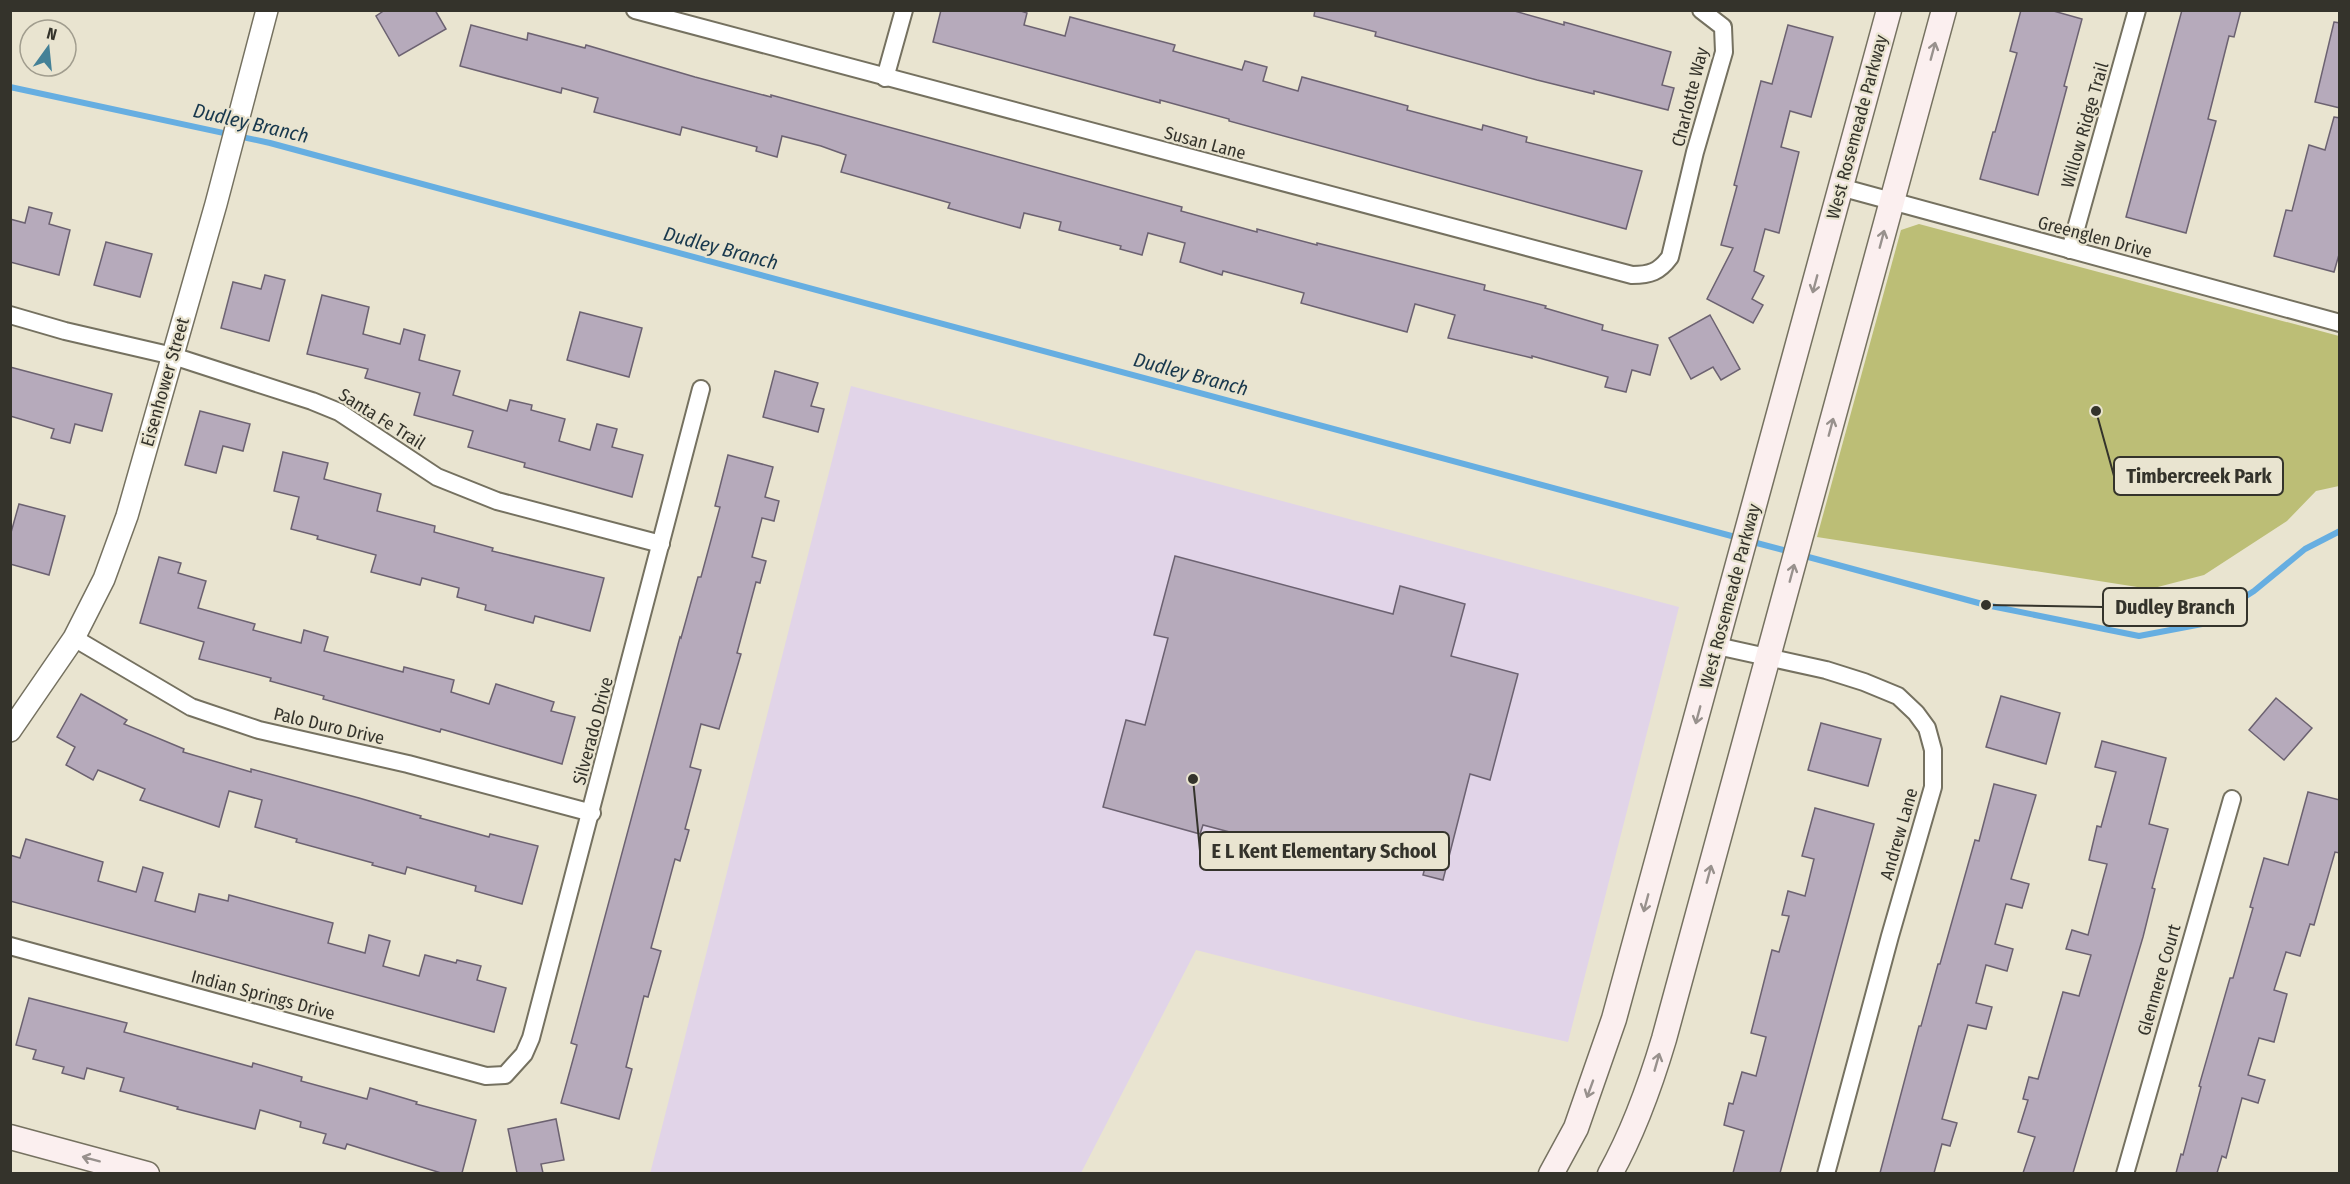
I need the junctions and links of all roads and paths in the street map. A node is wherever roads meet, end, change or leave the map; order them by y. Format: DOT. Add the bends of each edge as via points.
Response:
graph roads {
  1 [pos="267,10"];
  2 [pos="635,10"];
  3 [pos="904,10"];
  4 [pos="1701,10"];
  5 [pos="1889,10"];
  6 [pos="1944,10"];
  7 [pos="2137,10"];
  8 [pos="885,78"];
  9 [pos="1693,168"];
  10 [pos="1840,187"];
  11 [pos="1892,201"];
  12 [pos="2070,250"];
  13 [pos="10,315"];
  14 [pos="2340,323"];
  15 [pos="172,356"];
  16 [pos="701,389"];
  17 [pos="661,544"];
  18 [pos="74,638"];
  19 [pos="1717,646"];
  20 [pos="1768,656"];
  21 [pos="10,731"];
  22 [pos="2232,799"];
  23 [pos="592,813"];
  24 [pos="10,946"];
  25 [pos="505,1075"];
  26 [pos="10,1137"];
  27 [pos="147,1173"];
  28 [pos="1551,1173"];
  29 [pos="1610,1173"];
  30 [pos="1826,1173"];
  31 [pos="2125,1173"];
  1 -- 15 [label="street, Eisenhower Street"];
  2 -- 8 [label="street, Susan Lane"];
  3 -- 8 [label="street"];
  4 -- 9 [label="street, Charlotte Way" via="1723,27 1724,52"];
  5 -- 10 [label="main road, West Rosemeade Parkway"];
  11 -- 6 [label="main road, one-way"];
  7 -- 12 [label="street, Willow Ridge Trail"];
  8 -- 9 [label="street, Susan Lane" via="1632,275 1651,274 1670,257"];
  10 -- 11 [label="street, Greenglen Drive"];
  10 -- 19 [label="main road, West Rosemeade Parkway, one-way"];
  11 -- 12 [label="street, Greenglen Drive"];
  20 -- 11 [label="main road, one-way"];
  12 -- 14 [label="street, Greenglen Drive"];
  13 -- 15 [label="street, Santa Fe Trail"];
  15 -- 17 [label="street, Santa Fe Trail" via="339,412 436,477 497,501"];
  15 -- 18 [label="street, Eisenhower Street" via="127,516 104,579"];
  16 -- 17 [label="street, Silverado Drive"];
  17 -- 23 [label="street, Silverado Drive"];
  18 -- 21 [label="street, Eisenhower Street"];
  18 -- 23 [label="street, Palo Duro Drive" via="190,707 259,730 408,764"];
  19 -- 20 [label="street, Andrew Lane"];
  19 -- 28 [label="main road, West Rosemeade Parkway, one-way" via="1609,1038 1576,1128"];
  29 -- 20 [label="main road, one-way" via="1649,1090"];
  20 -- 30 [label="street, Andrew Lane" via="1864,682 1898,696 1927,728 1933,750 1933,787"];
  22 -- 31 [label="street, Glenmere Court"];
  23 -- 25 [label="street, Silverado Drive" via="531,1038 524,1054"];
  24 -- 25 [label="street, Indian Springs Drive" via="486,1076"];
  27 -- 26 [label="main road, one-way"];
}
